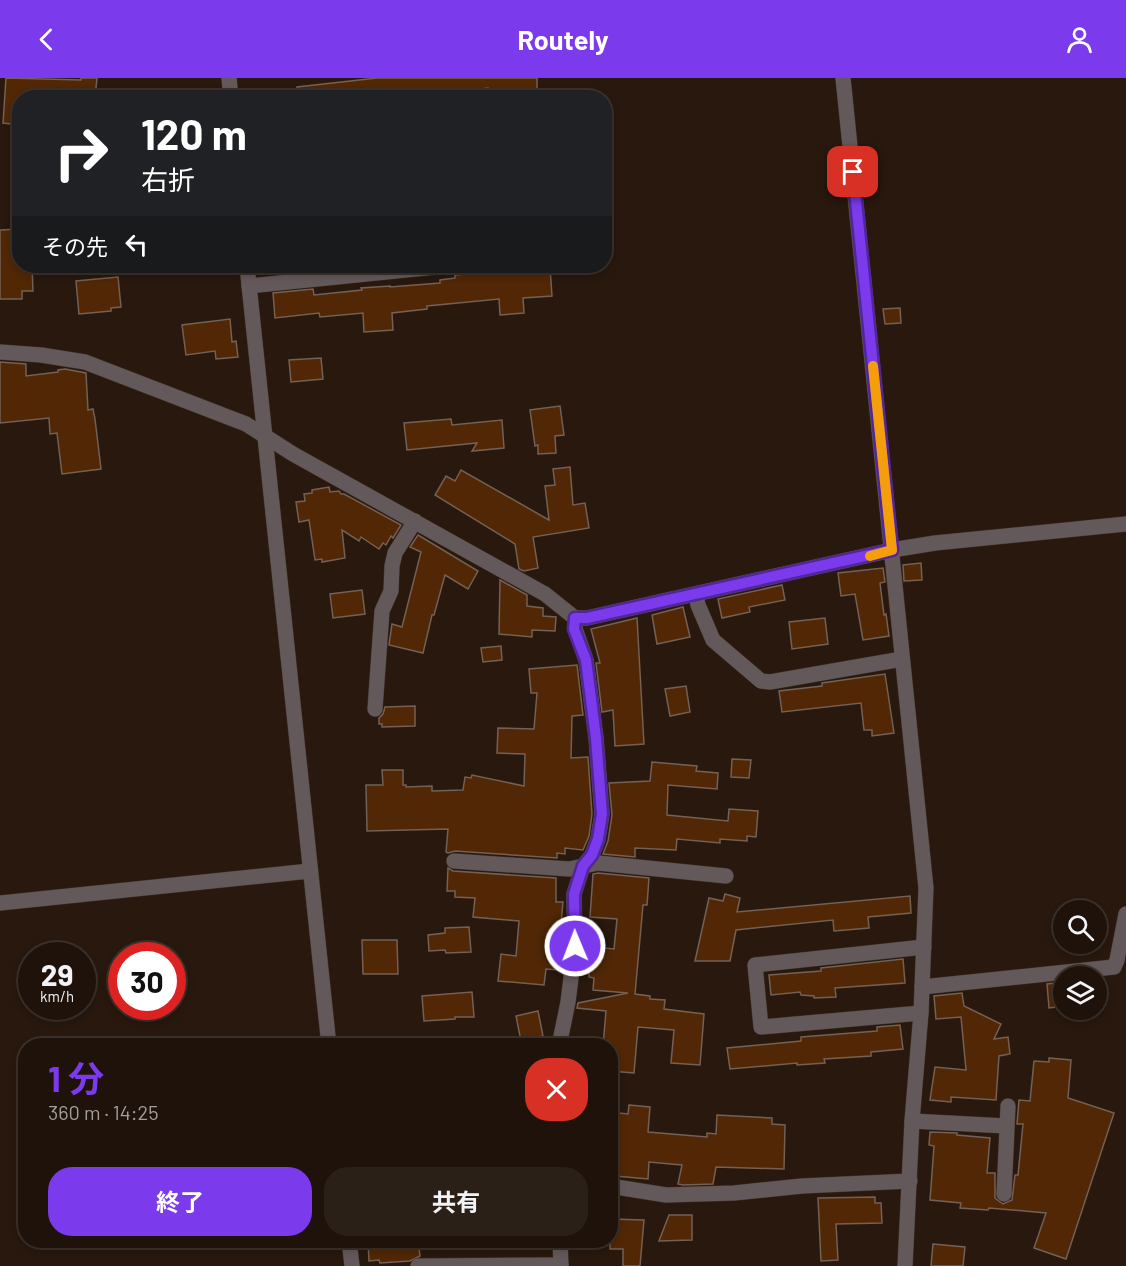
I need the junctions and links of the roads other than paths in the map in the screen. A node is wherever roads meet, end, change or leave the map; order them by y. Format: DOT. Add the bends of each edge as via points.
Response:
graph roads {
  1 [pos="843,78"];
  2 [pos="248,273"];
  3 [pos="376,273"];
  4 [pos="249,286"];
  5 [pos="0,352"];
  6 [pos="264,436"];
  7 [pos="415,521"];
  8 [pos="1126,524"];
  9 [pos="892,550"];
  10 [pos="696,595"];
  11 [pos="575,618"];
  12 [pos="902,659"];
  13 [pos="375,709"];
  14 [pos="454,861"];
  15 [pos="583,866"];
  16 [pos="310,871"];
  17 [pos="726,876"];
  18 [pos="0,903"];
  19 [pos="1126,914"];
  20 [pos="924,947"];
  21 [pos="922,987"];
  22 [pos="921,1013"];
  23 [pos="328,1038"];
  24 [pos="560,1038"];
  25 [pos="1008,1106"];
  26 [pos="912,1121"];
  27 [pos="1006,1126"];
  28 [pos="910,1181"];
  29 [pos="618,1187"];
  30 [pos="1004,1194"];
  31 [pos="350,1248"];
  32 [pos="560,1248"];
  33 [pos="561,1265"];
  34 [pos="352,1266"];
  35 [pos="418,1266"];
  36 [pos="905,1266"];
  1 -- 9 [label="street"];
  2 -- 4 [label="street"];
  3 -- 4 [label="street"];
  4 -- 6 [label="street"];
  5 -- 6 [label="street" via="85,362 246,424"];
  6 -- 7 [label="street"];
  6 -- 16 [label="street"];
  7 -- 11 [label="street" via="545,594"];
  7 -- 13 [label="street" via="395,553 391,591 382,611"];
  8 -- 9 [label="street"];
  9 -- 10 [label="street"];
  9 -- 12 [label="street"];
  10 -- 11 [label="street"];
  10 -- 12 [label="street" via="713,640 761,681"];
  11 -- 15 [label="street" via="574,629 586,660 602,814 598,839"];
  12 -- 20 [label="street" via="926,888"];
  14 -- 15 [label="street" via="569,869"];
  15 -- 17 [label="street" via="598,863"];
  15 -- 24 [label="street" via="574,894 575,946"];
  16 -- 18 [label="street"];
  16 -- 23 [label="street"];
  19 -- 21 [label="street" via="1114,967"];
  20 -- 21 [label="street"];
  20 -- 22 [label="street" via="755,965 761,1027"];
  21 -- 22 [label="street"];
  22 -- 26 [label="street"];
  25 -- 27 [label="street"];
  26 -- 27 [label="street"];
  26 -- 28 [label="street"];
  27 -- 30 [label="street"];
  28 -- 29 [label="street" via="666,1195"];
  28 -- 36 [label="street"];
  31 -- 34 [label="street"];
  32 -- 33 [label="street"];
  33 -- 35 [label="street"];
}
